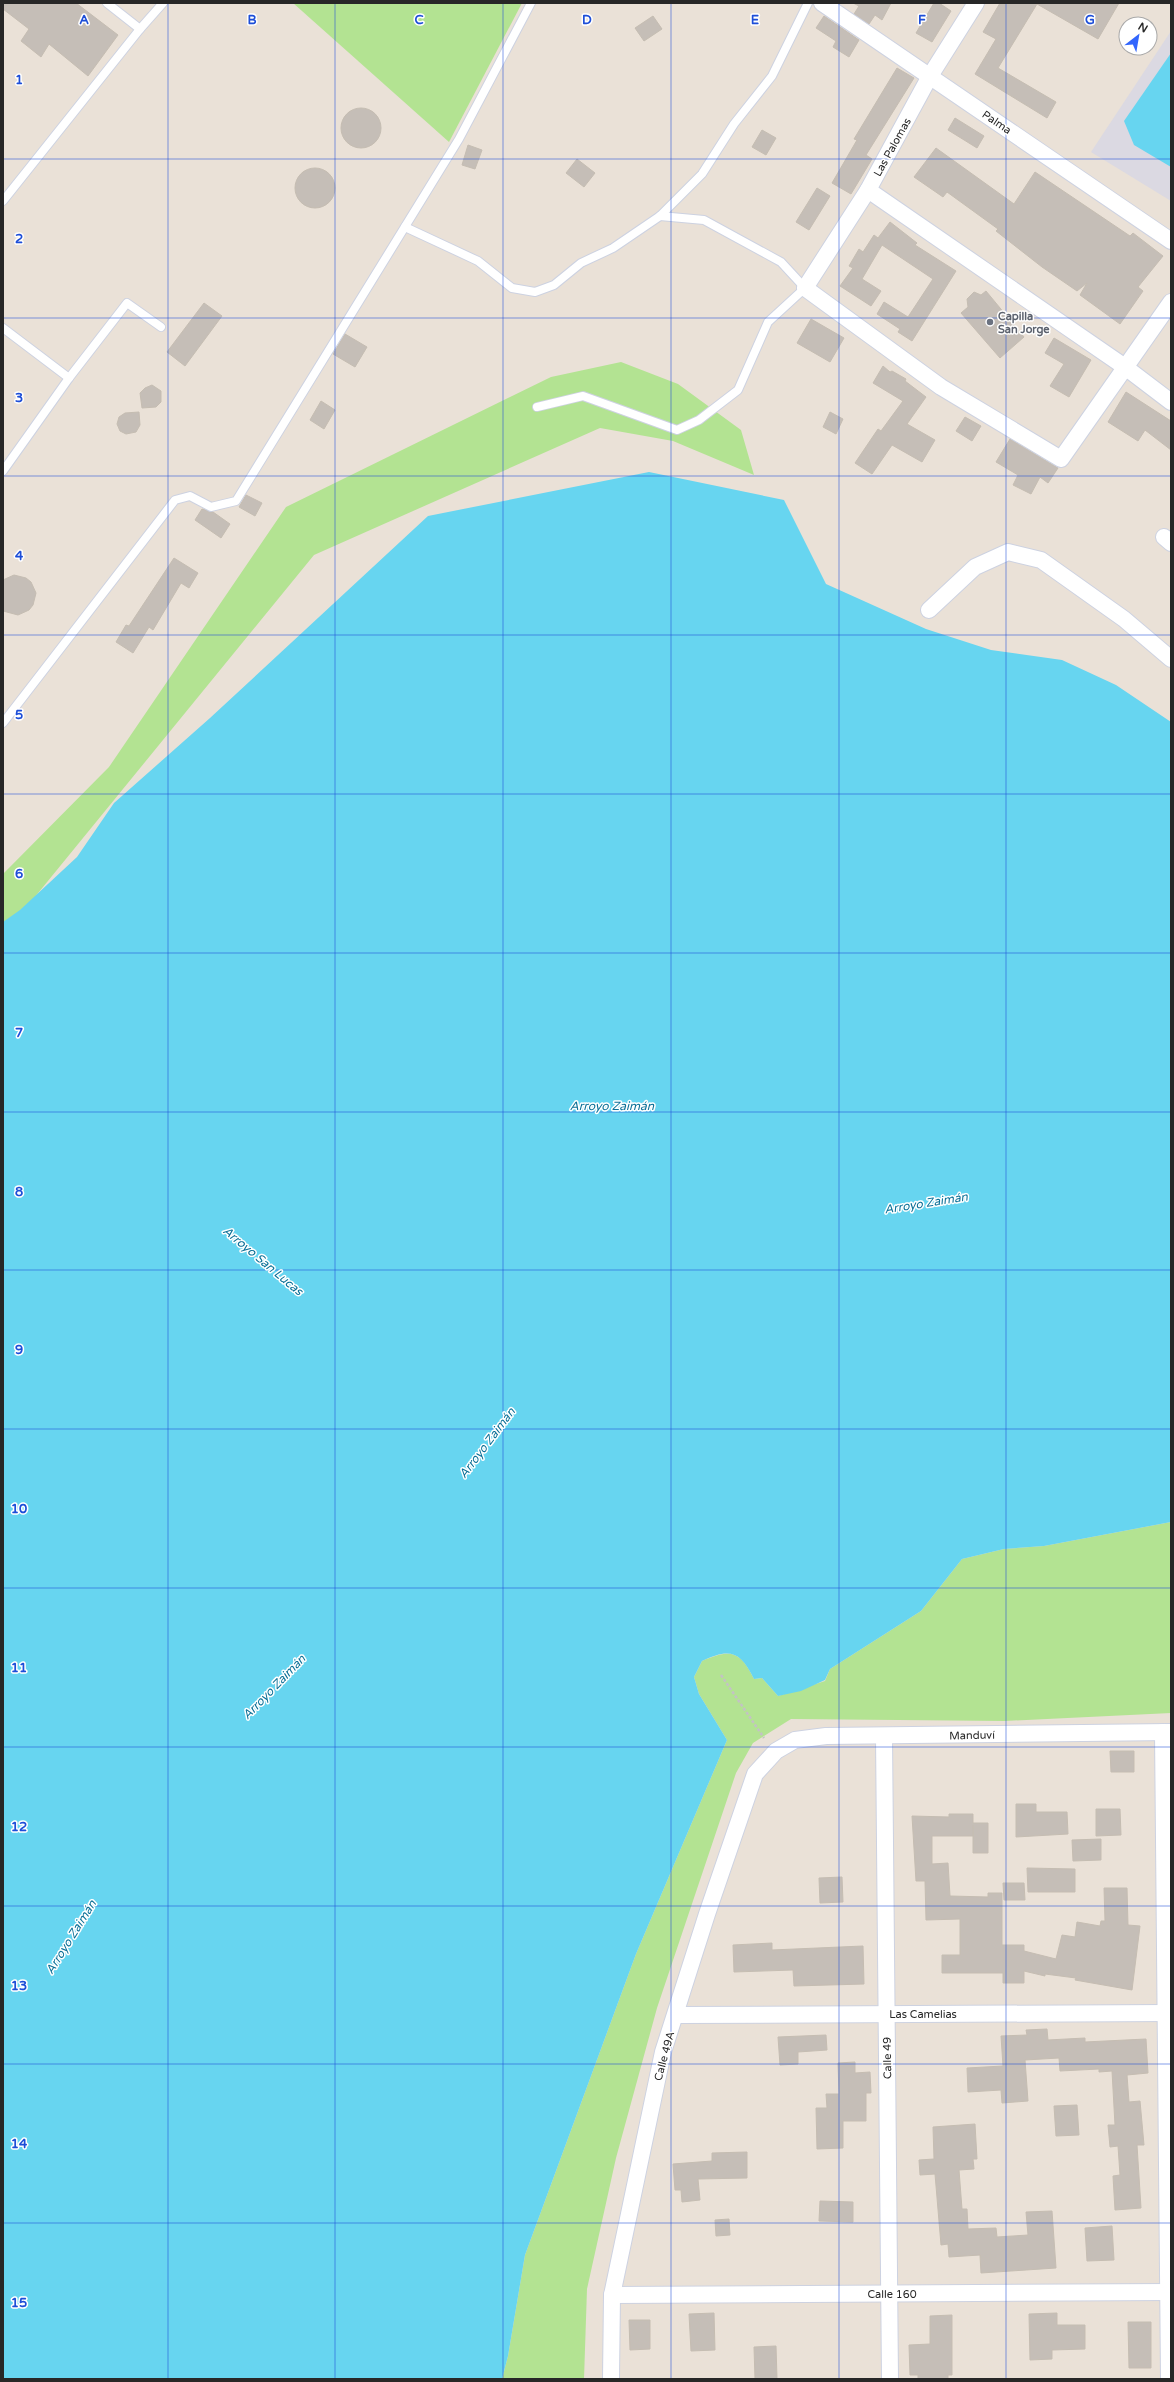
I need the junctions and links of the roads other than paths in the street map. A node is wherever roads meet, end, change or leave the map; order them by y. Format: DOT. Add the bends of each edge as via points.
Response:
graph roads {
  1 [pos="107,3"];
  2 [pos="163,3"];
  3 [pos="531,3"];
  4 [pos="808,3"];
  5 [pos="822,3"];
  6 [pos="976,3"];
  7 [pos="140,30"];
  8 [pos="930,76"];
  9 [pos="868,190"];
  10 [pos="3,201"];
  11 [pos="660,216"];
  12 [pos="405,227"];
  13 [pos="1171,241"];
  14 [pos="805,288"];
  15 [pos="1171,302"];
  16 [pos="161,326"];
  17 [pos="3,328"];
  18 [pos="1125,367"];
  19 [pos="69,378"];
  20 [pos="1171,402"];
  21 [pos="537,408"];
  22 [pos="3,471"];
  23 [pos="930,610"];
  24 [pos="1171,659"];
  25 [pos="3,723"];
  26 [pos="1167,1732"];
  27 [pos="884,1736"];
  28 [pos="771,1746"];
  29 [pos="1168,2013"];
  30 [pos="886,2014"];
  31 [pos="676,2015"];
  32 [pos="1170,2292"];
  33 [pos="889,2294"];
  34 [pos="612,2295"];
  35 [pos="611,2379"];
  36 [pos="890,2379"];
  37 [pos="1169,2379"];
  1 -- 7 [label="lane"];
  2 -- 7 [label="lane"];
  3 -- 12 [label="lane" via="459,139"];
  4 -- 11 [label="lane" via="772,76 734,124 702,174"];
  5 -- 8 [label="street, Palma"];
  6 -- 8 [label="street, Las Palomas"];
  7 -- 10 [label="lane"];
  8 -- 9 [label="street, Las Palomas"];
  8 -- 13 [label="street, Palma"];
  9 -- 14 [label="street, Las Palomas"];
  9 -- 18 [label="street"];
  11 -- 12 [label="lane" via="613,248 581,263 554,286 535,292 512,288 478,261"];
  11 -- 14 [label="lane" via="704,220 781,262"];
  12 -- 25 [label="lane" via="236,501 211,507 190,496 175,500"];
  14 -- 18 [label="street" via="941,387 1060,459"];
  14 -- 21 [label="lane" via="768,322 738,390 699,420 677,430 583,396"];
  15 -- 18 [label="street"];
  16 -- 19 [label="lane" via="127,303"];
  17 -- 19 [label="lane"];
  18 -- 20 [label="street"];
  19 -- 22 [label="lane"];
  23 -- 24 [label="street" via="975,567 1008,552 1041,560 1124,619"];
  26 -- 27 [label="street, Manduví"];
  26 -- 29 [label="street"];
  27 -- 28 [label="street, Manduví" via="826,1736"];
  27 -- 30 [label="street, Calle 49"];
  28 -- 31 [label="street, Calle 49A" via="755,1774 707,1914"];
  29 -- 30 [label="street, Las Camelias"];
  29 -- 32 [label="street"];
  30 -- 31 [label="street, Las Camelias"];
  30 -- 33 [label="street, Calle 49"];
  31 -- 34 [label="street, Calle 49A" via="664,2052"];
  32 -- 33 [label="street, Calle 160"];
  32 -- 37 [label="street"];
  33 -- 34 [label="street, Calle 160"];
  33 -- 36 [label="street, Calle 49"];
  34 -- 35 [label="street, Calle 49A"];
}
